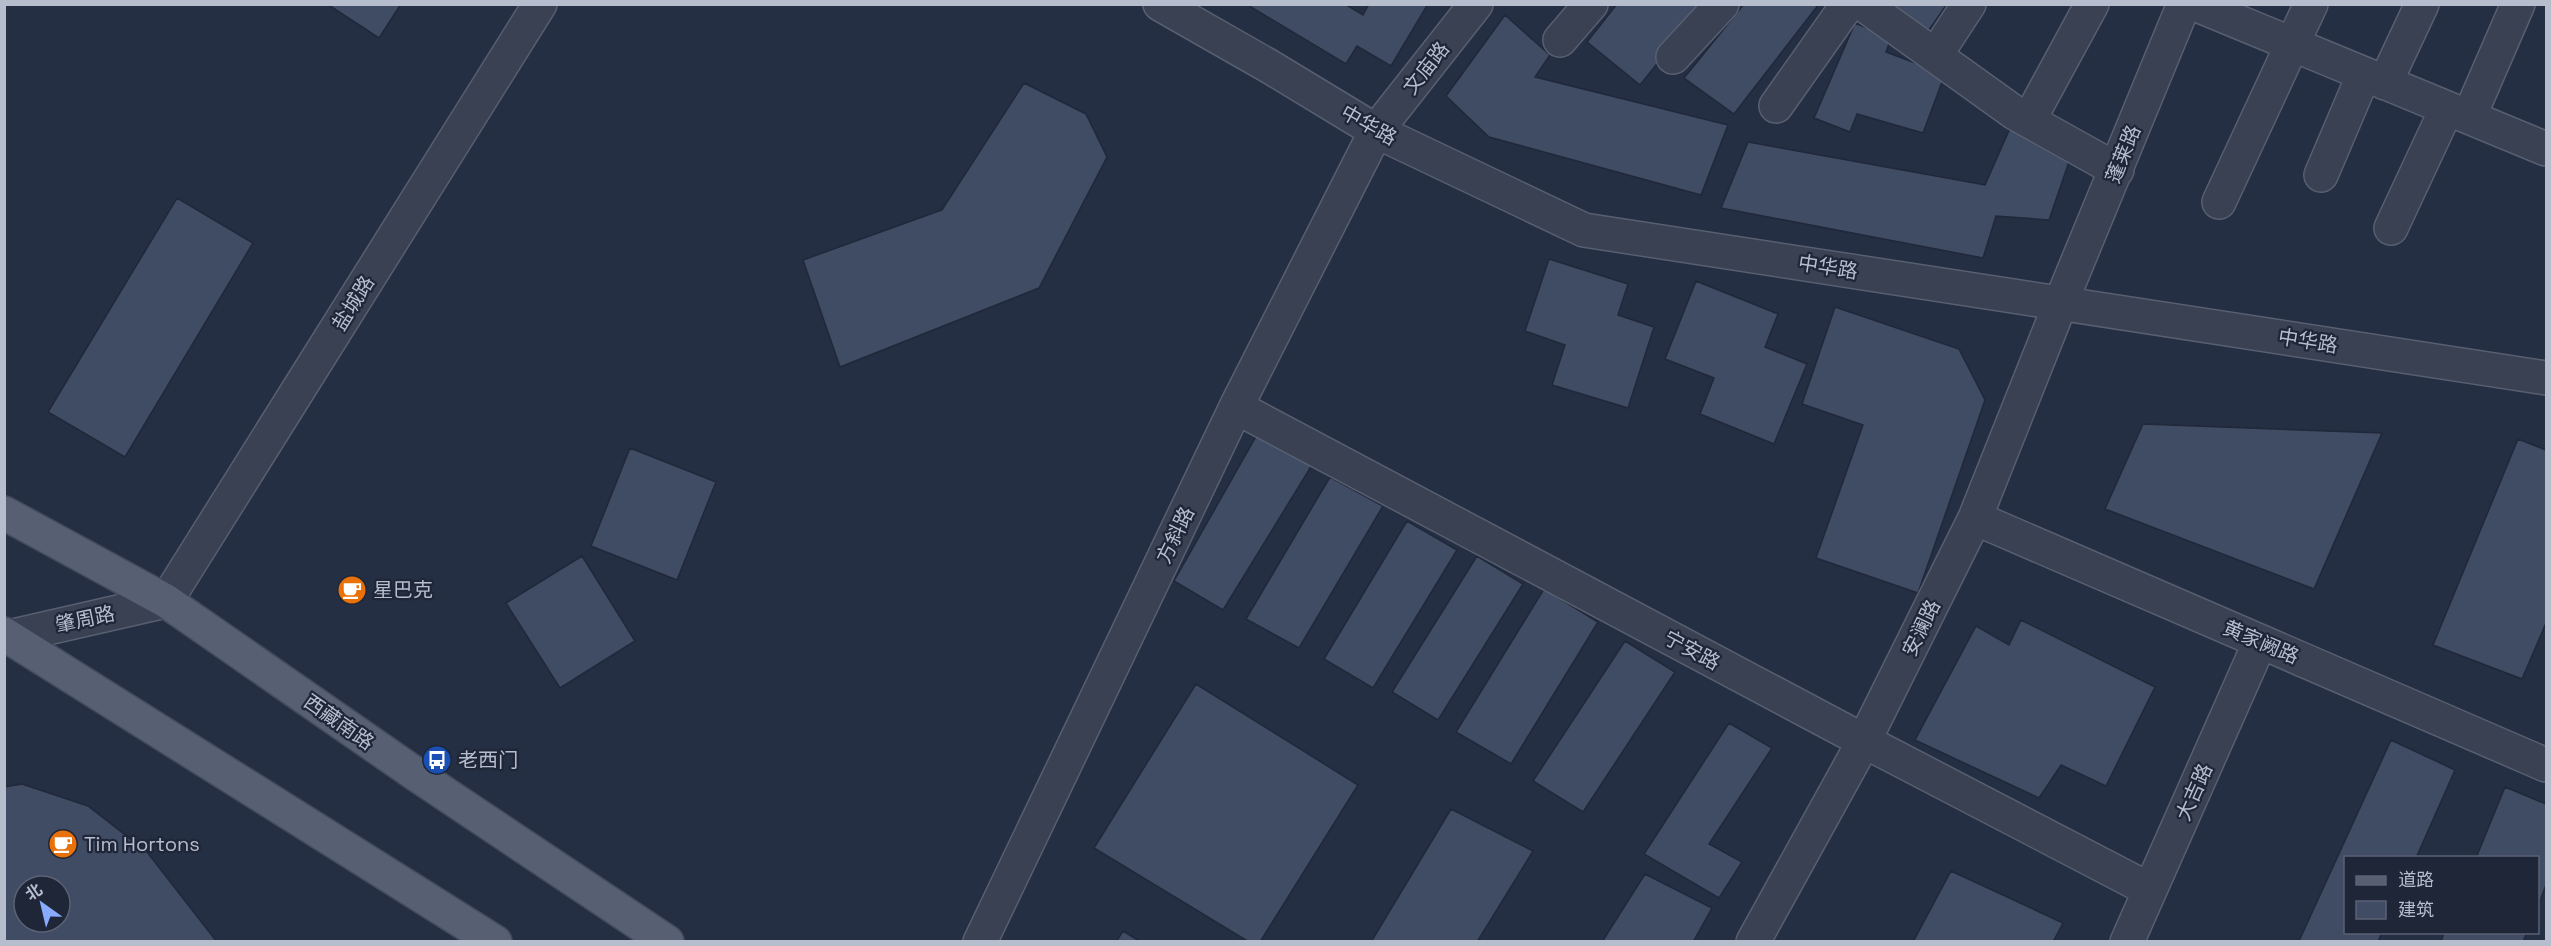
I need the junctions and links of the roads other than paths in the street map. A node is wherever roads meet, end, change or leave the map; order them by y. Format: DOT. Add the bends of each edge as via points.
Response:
graph roads {
  1 [pos="540,4"];
  2 [pos="1160,4"];
  3 [pos="1476,4"];
  4 [pos="1591,4"];
  5 [pos="1722,4"];
  6 [pos="1848,4"];
  7 [pos="1863,4"];
  8 [pos="1968,4"];
  9 [pos="2092,4"];
  10 [pos="2184,4"];
  11 [pos="2195,4"];
  12 [pos="2311,4"];
  13 [pos="2422,4"];
  14 [pos="2518,4"];
  15 [pos="1560,40"];
  16 [pos="2292,45"];
  17 [pos="1935,56"];
  18 [pos="1673,57"];
  19 [pos="2374,78"];
  20 [pos="1776,106"];
  21 [pos="2458,113"];
  22 [pos="2029,120"];
  23 [pos="1376,131"];
  24 [pos="2546,149"];
  25 [pos="2117,170"];
  26 [pos="2321,175"];
  27 [pos="2219,202"];
  28 [pos="2391,228"];
  29 [pos="2061,302"];
  30 [pos="2547,378"];
  31 [pos="1236,407"];
  32 [pos="4,513"];
  33 [pos="1975,518"];
  34 [pos="166,601"];
  35 [pos="6,636"];
  36 [pos="2260,642"];
  37 [pos="1864,741"];
  38 [pos="2547,765"];
  39 [pos="2150,890"];
  40 [pos="495,942"];
  41 [pos="667,942"];
  42 [pos="980,942"];
  43 [pos="1753,942"];
  44 [pos="2127,942"];
  1 -- 34 [label="street, 盐城路"];
  2 -- 23 [label="street, 中华路"];
  3 -- 23 [label="street, 文庙路"];
  4 -- 15 [label="street"];
  5 -- 18 [label="street"];
  6 -- 20 [label="street"];
  7 -- 17 [label="street"];
  8 -- 17 [label="street"];
  9 -- 22 [label="street"];
  10 -- 25 [label="street, 蓬莱路"];
  11 -- 16 [label="street"];
  12 -- 16 [label="street"];
  13 -- 19 [label="street"];
  14 -- 21 [label="street"];
  16 -- 19 [label="street"];
  16 -- 27 [label="street"];
  17 -- 22 [label="street"];
  19 -- 21 [label="street"];
  19 -- 26 [label="street"];
  21 -- 24 [label="street"];
  21 -- 28 [label="street"];
  22 -- 25 [label="street"];
  23 -- 29 [label="street, 中华路" via="1584,230"];
  23 -- 31 [label="street, 方斜路"];
  25 -- 29 [label="street, 蓬莱路"];
  29 -- 30 [label="street, 中华路"];
  29 -- 33 [label="street, 安澜路"];
  31 -- 37 [label="street, 宁安路"];
  31 -- 42 [label="street, 方斜路"];
  32 -- 34 [label="main road, 西藏南路"];
  33 -- 36 [label="street, 黄家阙路"];
  33 -- 37 [label="street, 安澜路"];
  34 -- 35 [label="street, 肇周路"];
  34 -- 41 [label="main road, 西藏南路" via="417,776"];
  35 -- 40 [label="main road"];
  36 -- 38 [label="street, 黄家阙路"];
  36 -- 39 [label="street, 大吉路"];
  37 -- 39 [label="street, 宁安路"];
  37 -- 43 [label="street, 安澜路"];
  39 -- 44 [label="street, 大吉路"];
}
